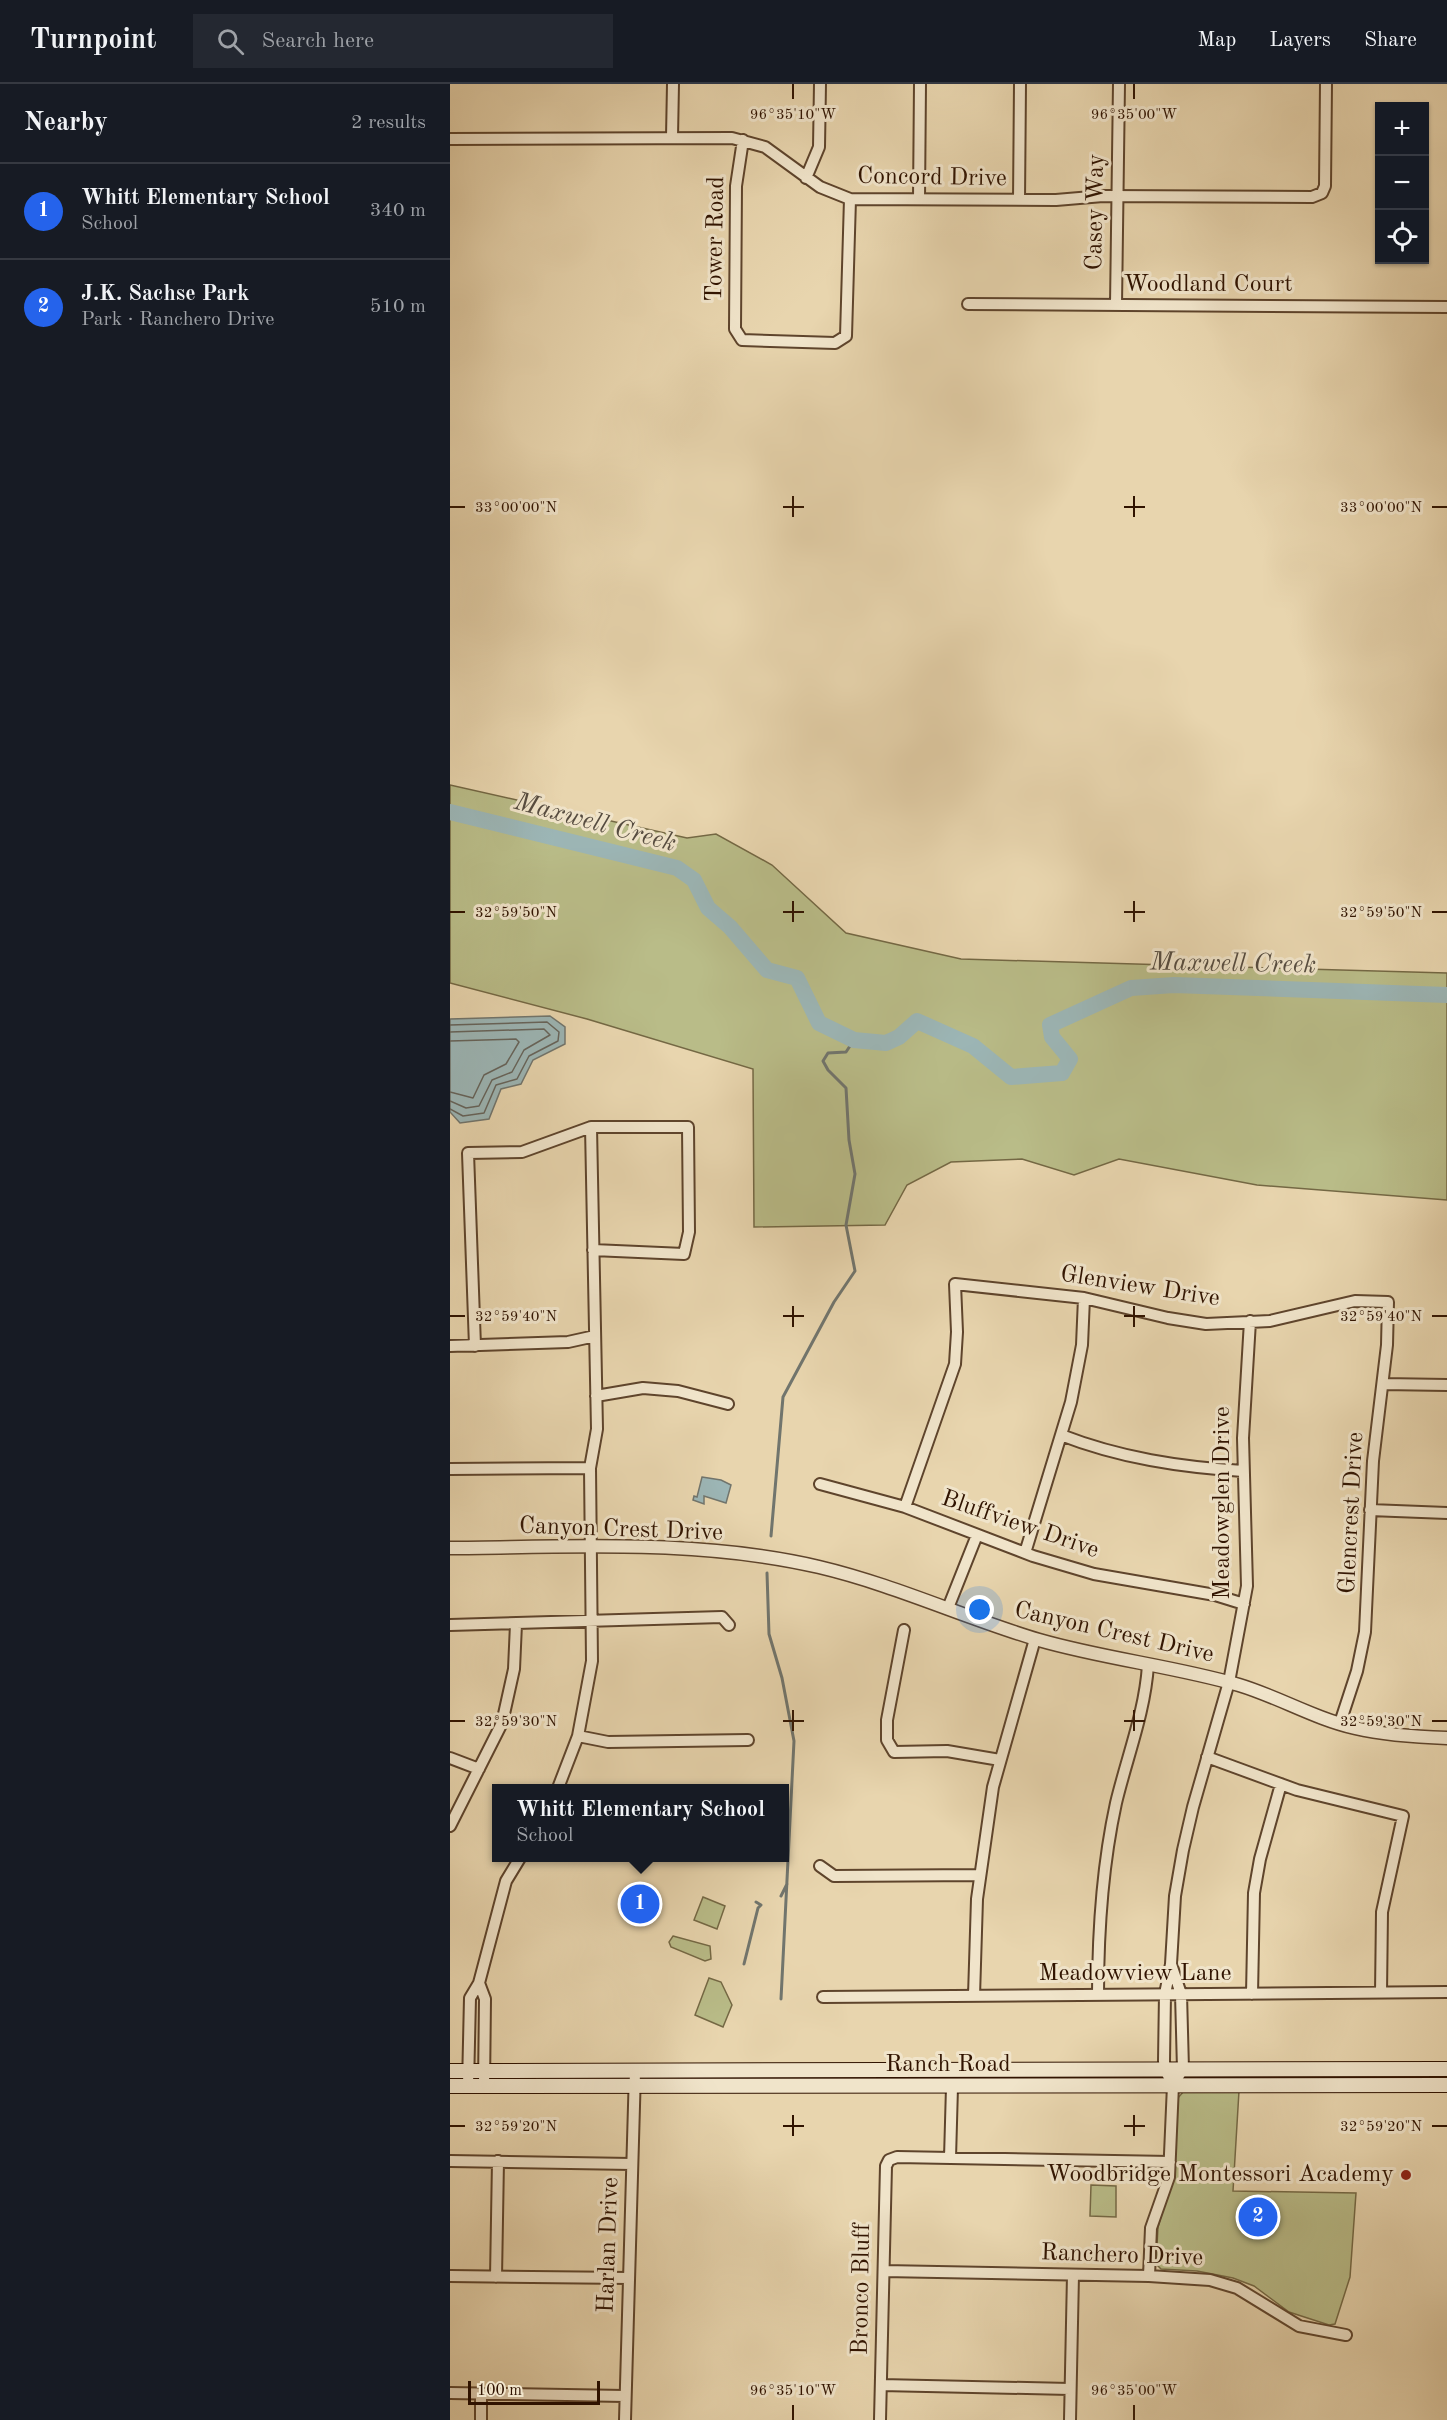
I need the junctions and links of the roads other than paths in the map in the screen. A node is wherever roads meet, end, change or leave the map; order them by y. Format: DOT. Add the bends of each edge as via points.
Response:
graph roads {
  1 [pos="673,84"];
  2 [pos="820,84"];
  3 [pos="920,84"];
  4 [pos="1020,84"];
  5 [pos="1119,84"];
  6 [pos="1326,84"];
  7 [pos="672,137"];
  8 [pos="450,139"];
  9 [pos="743,140"];
  10 [pos="806,178"];
  11 [pos="1117,196"];
  12 [pos="850,199"];
  13 [pos="919,199"];
  14 [pos="1019,200"];
  15 [pos="968,304"];
  16 [pos="1116,305"];
  17 [pos="1447,307"];
  18 [pos="591,1127"];
  19 [pos="593,1250"];
  20 [pos="1084,1298"];
  21 [pos="1388,1302"];
  22 [pos="1250,1321"];
  23 [pos="595,1336"];
  24 [pos="450,1346"];
  25 [pos="475,1346"];
  26 [pos="1383,1384"];
  27 [pos="1447,1385"];
  28 [pos="597,1396"];
  29 [pos="728,1404"];
  30 [pos="1061,1435"];
  31 [pos="590,1468"];
  32 [pos="450,1469"];
  33 [pos="1243,1471"];
  34 [pos="820,1484"];
  35 [pos="905,1507"];
  36 [pos="1370,1510"];
  37 [pos="1447,1513"];
  38 [pos="977,1535"];
  39 [pos="591,1546"];
  40 [pos="450,1548"];
  41 [pos="1025,1553"];
  42 [pos="1244,1604"];
  43 [pos="948,1608"];
  44 [pos="591,1622"];
  45 [pos="516,1624"];
  46 [pos="450,1625"];
  47 [pos="729,1625"];
  48 [pos="904,1630"];
  49 [pos="1035,1639"];
  50 [pos="1148,1665"];
  51 [pos="1229,1682"];
  52 [pos="1340,1723"];
  53 [pos="578,1736"];
  54 [pos="1447,1738"];
  55 [pos="748,1740"];
  56 [pos="1207,1757"];
  57 [pos="450,1758"];
  58 [pos="1000,1760"];
  59 [pos="479,1769"];
  60 [pos="560,1784"];
  61 [pos="1281,1784"];
  62 [pos="450,1826"];
  63 [pos="517,1862"];
  64 [pos="820,1866"];
  65 [pos="980,1875"];
  66 [pos="1171,1964"];
  67 [pos="479,1983"];
  68 [pos="1447,1992"];
  69 [pos="1381,1993"];
  70 [pos="1165,1994"];
  71 [pos="1181,1994"];
  72 [pos="1252,1994"];
  73 [pos="1098,1995"];
  74 [pos="974,1996"];
  75 [pos="823,1997"];
  76 [pos="1183,2069"];
  77 [pos="1447,2069"];
  78 [pos="1165,2070"];
  79 [pos="450,2071"];
  80 [pos="468,2071"];
  81 [pos="484,2071"];
  82 [pos="635,2071"];
  83 [pos="1173,2085"];
  84 [pos="1447,2085"];
  85 [pos="450,2086"];
  86 [pos="468,2086"];
  87 [pos="484,2086"];
  88 [pos="634,2086"];
  89 [pos="952,2087"];
  90 [pos="950,2158"];
  91 [pos="450,2161"];
  92 [pos="498,2161"];
  93 [pos="1170,2162"];
  94 [pos="632,2164"];
  95 [pos="884,2271"];
  96 [pos="1073,2275"];
  97 [pos="450,2276"];
  98 [pos="1149,2276"];
  99 [pos="496,2277"];
  100 [pos="629,2278"];
  101 [pos="1346,2335"];
  102 [pos="881,2385"];
  103 [pos="1071,2389"];
  104 [pos="450,2392"];
  105 [pos="481,2393"];
  106 [pos="626,2396"];
  107 [pos="481,2420"];
  108 [pos="625,2420"];
  109 [pos="880,2420"];
  110 [pos="1070,2420"];
  1 -- 7 [label="street"];
  2 -- 10 [label="street" via="819,147"];
  3 -- 13 [label="street"];
  4 -- 14 [label="street"];
  5 -- 11 [label="street, Casey Way"];
  6 -- 11 [label="street, Concord Drive" via="1322,194"];
  7 -- 8 [label="street, Concord Drive"];
  7 -- 9 [label="street, Concord Drive"];
  9 -- 10 [label="street, Concord Drive" via="774,151"];
  9 -- 12 [label="street, Tower Road" via="736,186 738,338 746,342 843,340 848,332"];
  10 -- 12 [label="street, Concord Drive"];
  11 -- 14 [label="street, Concord Drive"];
  11 -- 16 [label="street, Casey Way"];
  12 -- 13 [label="street, Concord Drive"];
  13 -- 14 [label="street, Concord Drive"];
  15 -- 16 [label="street, Woodland Court"];
  16 -- 17 [label="street, Woodland Court"];
  18 -- 19 [label="street"];
  18 -- 19 [label="street" via="688,1127 689,1232 684,1254"];
  18 -- 25 [label="street" via="522,1152 468,1153"];
  19 -- 23 [label="street"];
  20 -- 22 [label="street, Glenview Drive" via="1206,1324"];
  20 -- 30 [label="street" via="1078,1374"];
  20 -- 35 [label="street, Glenview Drive" via="955,1284 955,1364"];
  21 -- 22 [label="street, Glenview Drive" via="1355,1301 1270,1321"];
  21 -- 26 [label="street, Glencrest Drive"];
  22 -- 33 [label="street, Meadowglen Drive"];
  23 -- 25 [label="street" via="568,1342"];
  23 -- 28 [label="street"];
  24 -- 25 [label="street"];
  26 -- 27 [label="street"];
  26 -- 36 [label="street, Glencrest Drive"];
  28 -- 29 [label="street" via="643,1388 678,1391"];
  28 -- 31 [label="street" via="597,1429"];
  30 -- 33 [label="street" via="1098,1450 1140,1459"];
  30 -- 41 [label="street"];
  31 -- 32 [label="street"];
  31 -- 39 [label="street"];
  33 -- 42 [label="street, Meadowglen Drive"];
  34 -- 35 [label="street, Bluffview Drive"];
  35 -- 38 [label="street, Bluffview Drive"];
  36 -- 37 [label="street"];
  36 -- 52 [label="street, Glencrest Drive" via="1365,1632"];
  38 -- 41 [label="street, Bluffview Drive"];
  38 -- 43 [label="street"];
  39 -- 40 [label="street, Canyon Crest Drive"];
  39 -- 43 [label="street, Canyon Crest Drive" via="705,1550 817,1566"];
  39 -- 44 [label="street"];
  41 -- 42 [label="street, Bluffview Drive" via="1094,1574 1215,1595"];
  42 -- 51 [label="street, Meadowglen Drive"];
  43 -- 49 [label="street, Canyon Crest Drive"];
  44 -- 45 [label="street"];
  44 -- 47 [label="street" via="722,1617"];
  44 -- 53 [label="street" via="592,1660"];
  45 -- 46 [label="street"];
  45 -- 59 [label="street" via="514,1669 502,1724"];
  48 -- 58 [label="street" via="887,1720 887,1740 894,1752 947,1751"];
  49 -- 50 [label="street, Canyon Crest Drive"];
  49 -- 58 [label="street"];
  50 -- 51 [label="street, Canyon Crest Drive"];
  50 -- 73 [label="street" via="1143,1706 1106,1857 1098,1923"];
  51 -- 52 [label="street, Canyon Crest Drive"];
  51 -- 56 [label="street, Meadowglen Drive"];
  52 -- 54 [label="street, Canyon Crest Drive" via="1413,1737"];
  53 -- 55 [label="street" via="608,1742"];
  53 -- 60 [label="street"];
  56 -- 61 [label="street"];
  56 -- 66 [label="street, Meadowglen Drive" via="1192,1807 1175,1896"];
  57 -- 59 [label="street"];
  58 -- 65 [label="street"];
  59 -- 62 [label="street"];
  61 -- 69 [label="street" via="1403,1816 1382,1912"];
  61 -- 72 [label="street" via="1254,1893"];
  63 -- 67 [label="street" via="506,1881"];
  64 -- 65 [label="street" via="834,1876"];
  65 -- 74 [label="street"];
  66 -- 70 [label="street, Meadowglen Drive"];
  66 -- 71 [label="street, Meadowglen Drive"];
  67 -- 80 [label="street" via="470,1998"];
  67 -- 81 [label="street" via="485,1999"];
  68 -- 69 [label="street, Meadowview Lane"];
  69 -- 72 [label="street, Meadowview Lane"];
  70 -- 71 [label="street, Meadowview Lane"];
  70 -- 73 [label="street, Meadowview Lane"];
  70 -- 78 [label="street, Meadowglen Drive"];
  71 -- 72 [label="street, Meadowview Lane"];
  71 -- 76 [label="street, Meadowglen Drive"];
  73 -- 74 [label="street, Meadowview Lane"];
  74 -- 75 [label="street, Meadowview Lane"];
  76 -- 77 [label="main road, Ranch Road"];
  76 -- 78 [label="main road, Ranch Road"];
  76 -- 83 [label="street"];
  78 -- 82 [label="main road, Ranch Road"];
  78 -- 83 [label="street, Meadowglen Drive"];
  79 -- 80 [label="main road, Ranch Road"];
  80 -- 81 [label="main road, Ranch Road"];
  80 -- 86 [label="street"];
  81 -- 82 [label="main road, Ranch Road"];
  81 -- 87 [label="street"];
  82 -- 88 [label="street, Harlan Drive"];
  83 -- 84 [label="main road, Ranch Road"];
  83 -- 89 [label="main road, Ranch Road"];
  83 -- 93 [label="street"];
  85 -- 86 [label="main road, Ranch Road"];
  86 -- 87 [label="main road, Ranch Road"];
  87 -- 88 [label="main road, Ranch Road"];
  88 -- 89 [label="main road, Ranch Road"];
  88 -- 94 [label="street, Harlan Drive"];
  89 -- 90 [label="street"];
  90 -- 93 [label="street"];
  90 -- 95 [label="street, Bronco Bluff" via="889,2160"];
  91 -- 92 [label="street"];
  92 -- 94 [label="street"];
  92 -- 99 [label="street"];
  93 -- 98 [label="street" via="1166,2187 1151,2228"];
  94 -- 100 [label="street, Harlan Drive"];
  95 -- 96 [label="street, Ranchero Drive"];
  95 -- 102 [label="street, Bronco Bluff"];
  96 -- 98 [label="street, Ranchero Drive"];
  96 -- 103 [label="street"];
  97 -- 99 [label="street"];
  98 -- 101 [label="street, Ranchero Drive" via="1225,2283 1299,2326"];
  99 -- 100 [label="street"];
  100 -- 106 [label="street, Harlan Drive"];
  102 -- 103 [label="street"];
  102 -- 109 [label="street, Bronco Bluff"];
  103 -- 110 [label="street"];
  104 -- 105 [label="street"];
  105 -- 106 [label="street"];
  105 -- 107 [label="street"];
  106 -- 108 [label="street, Harlan Drive"];
}
